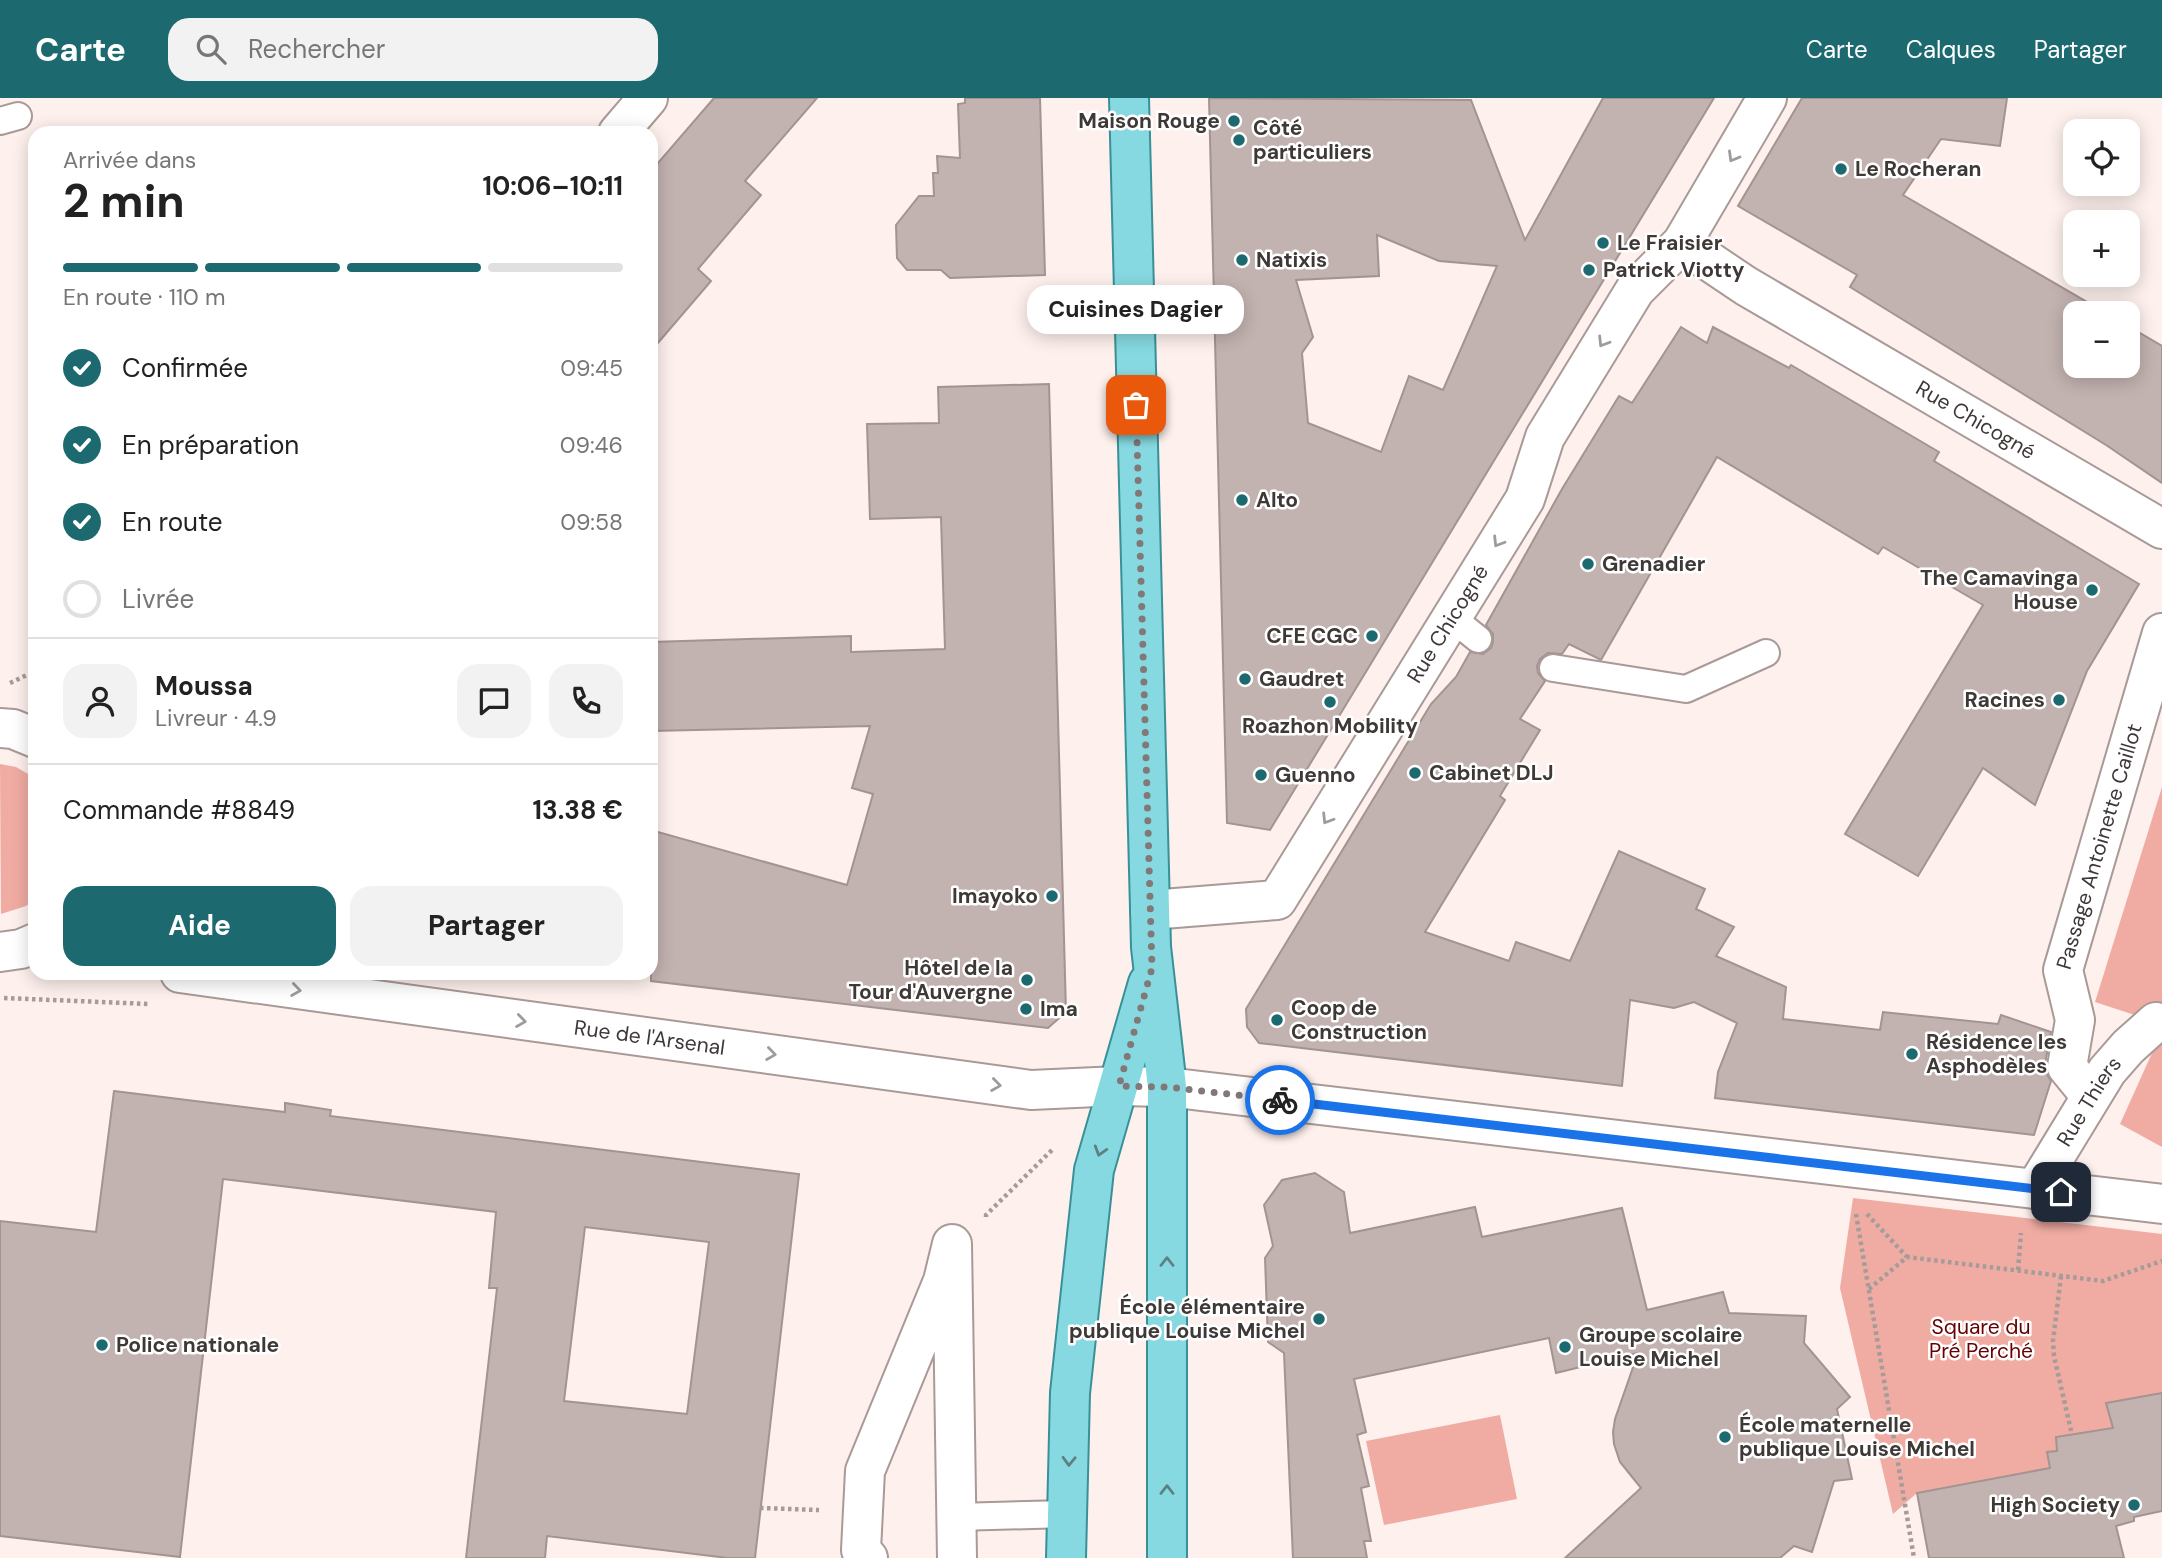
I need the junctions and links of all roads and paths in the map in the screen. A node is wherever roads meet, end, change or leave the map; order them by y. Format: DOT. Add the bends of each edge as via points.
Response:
graph roads {
  1 [pos="648,98"];
  2 [pos="1129,98"];
  3 [pos="1768,98"];
  4 [pos="624,126"];
  5 [pos="1682,243"];
  6 [pos="2162,529"];
  7 [pos="2162,633"];
  8 [pos="1766,653"];
  9 [pos="1553,668"];
  10 [pos="28,684"];
  11 [pos="10,719"];
  12 [pos="1150,910"];
  13 [pos="28,946"];
  14 [pos="0,952"];
  15 [pos="1152,968"];
  16 [pos="185,980"];
  17 [pos="229,980"];
  18 [pos="0,998"];
  19 [pos="2156,1022"];
  20 [pos="1119,1086"];
  21 [pos="1167,1087"];
  22 [pos="2090,1095"];
  23 [pos="1062,1141"];
  24 [pos="1849,1168"];
  25 [pos="2162,1204"];
  26 [pos="2029,1206"];
  27 [pos="1873,1220"];
  28 [pos="986,1228"];
  29 [pos="1906,1257"];
  30 [pos="2162,1261"];
  31 [pos="2018,1270"];
  32 [pos="2062,1276"];
  33 [pos="1869,1289"];
  34 [pos="2072,1435"];
  35 [pos="760,1508"];
  36 [pos="862,1511"];
  37 [pos="1067,1514"];
  38 [pos="956,1517"];
  39 [pos="868,1558"];
  40 [pos="957,1558"];
  41 [pos="1066,1558"];
  42 [pos="1167,1558"];
  43 [pos="1914,1558"];
  1 -- 4 [label="street"];
  2 -- 12 [label="main road"];
  3 -- 5 [label="street, Rue Chicogné, one-way"];
  5 -- 6 [label="street, Rue Chicogné" via="1746,286"];
  5 -- 12 [label="street, Rue Chicogné, one-way" via="1635,290 1545,437 1525,499 1465,628 1277,900"];
  7 -- 22 [label="street, Passage Antoinette Caillot" via="2063,970 2075,1020 2067,1067"];
  8 -- 9 [label="lane" via="1686,689"];
  10 -- 11 [label="path"];
  12 -- 15 [label="main road"];
  13 -- 14 [label="street"];
  15 -- 20 [label="main road"];
  15 -- 21 [label="main road"];
  16 -- 18 [label="path" via="183,1005"];
  17 -- 20 [label="street, Rue de l'Arsenal, one-way" via="1031,1090"];
  19 -- 22 [label="street, Rue Thiers" via="2128,1047"];
  20 -- 21 [label="street"];
  20 -- 37 [label="main road, one-way" via="1094,1170 1070,1393"];
  21 -- 24 [label="street"];
  42 -- 21 [label="main road, one-way"];
  22 -- 26 [label="street, Rue Thiers"];
  23 -- 28 [label="path" via="986,1214"];
  24 -- 26 [label="street"];
  24 -- 33 [label="path"];
  25 -- 26 [label="street"];
  26 -- 31 [label="path"];
  27 -- 29 [label="path"];
  29 -- 31 [label="path"];
  29 -- 33 [label="path"];
  30 -- 32 [label="path" via="2103,1281"];
  31 -- 32 [label="path"];
  32 -- 34 [label="path" via="2053,1341"];
  33 -- 43 [label="path"];
  35 -- 36 [label="path"];
  36 -- 38 [label="street" via="865,1471 943,1281 952,1244"];
  36 -- 39 [label="street" via="861,1550"];
  37 -- 38 [label="lane"];
  37 -- 41 [label="main road"];
  38 -- 40 [label="street"];
}
